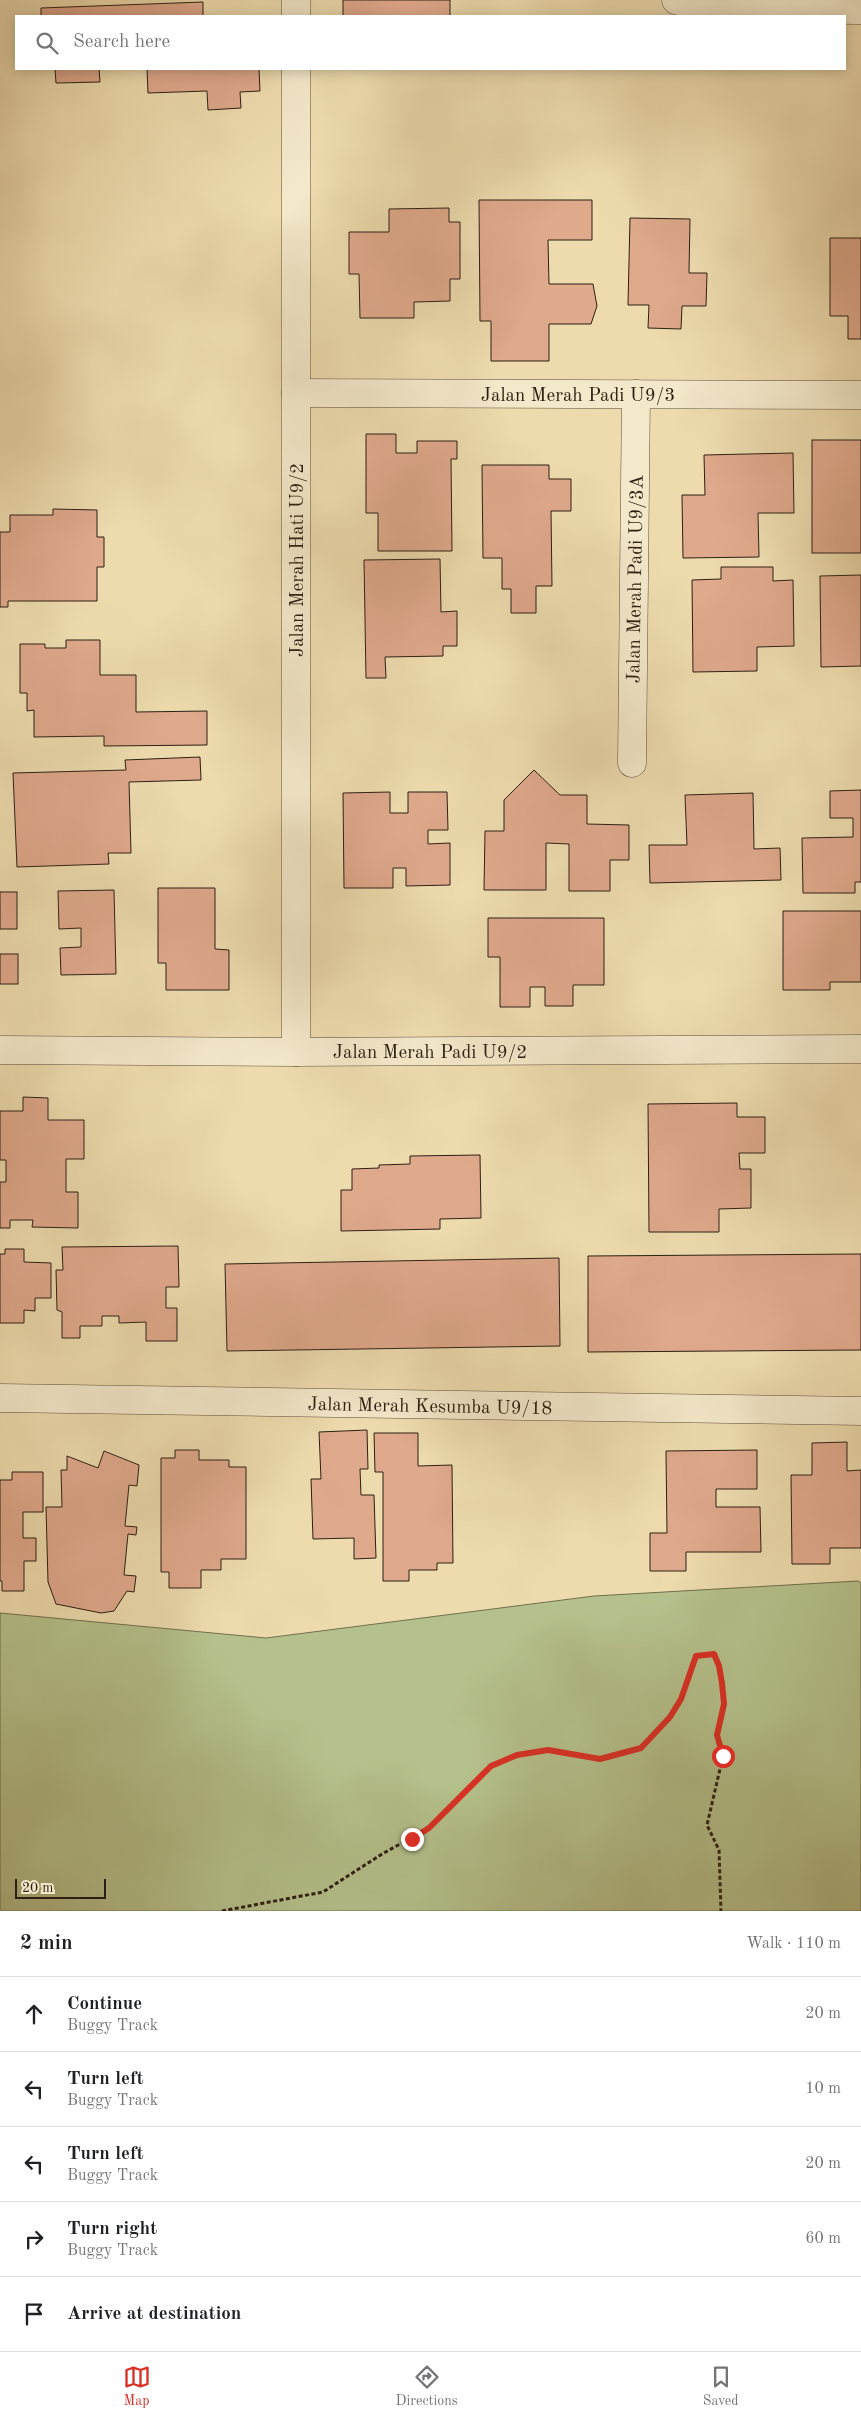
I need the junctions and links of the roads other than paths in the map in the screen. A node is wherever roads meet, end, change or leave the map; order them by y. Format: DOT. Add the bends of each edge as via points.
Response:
graph roads {
  1 [pos="296,0"];
  2 [pos="676,0"];
  3 [pos="861,10"];
  4 [pos="296,15"];
  5 [pos="296,70"];
  6 [pos="296,392"];
  7 [pos="636,394"];
  8 [pos="861,395"];
  9 [pos="632,763"];
  10 [pos="861,1049"];
  11 [pos="0,1050"];
  12 [pos="296,1052"];
  13 [pos="0,1398"];
  14 [pos="861,1411"];
  1 -- 4 [label="street"];
  2 -- 3 [label="street" via="707,9"];
  5 -- 6 [label="street, Jalan Merah Hati U9/2"];
  6 -- 7 [label="street, Jalan Merah Padi U9/3"];
  6 -- 12 [label="street, Jalan Merah Hati U9/2"];
  7 -- 8 [label="street, Jalan Merah Padi U9/3"];
  7 -- 9 [label="street, Jalan Merah Padi U9/3A"];
  10 -- 12 [label="street, Jalan Merah Padi U9/2"];
  11 -- 12 [label="street, Jalan Merah Padi U9/2"];
  13 -- 14 [label="street, Jalan Merah Kesumba U9/18"];
}
